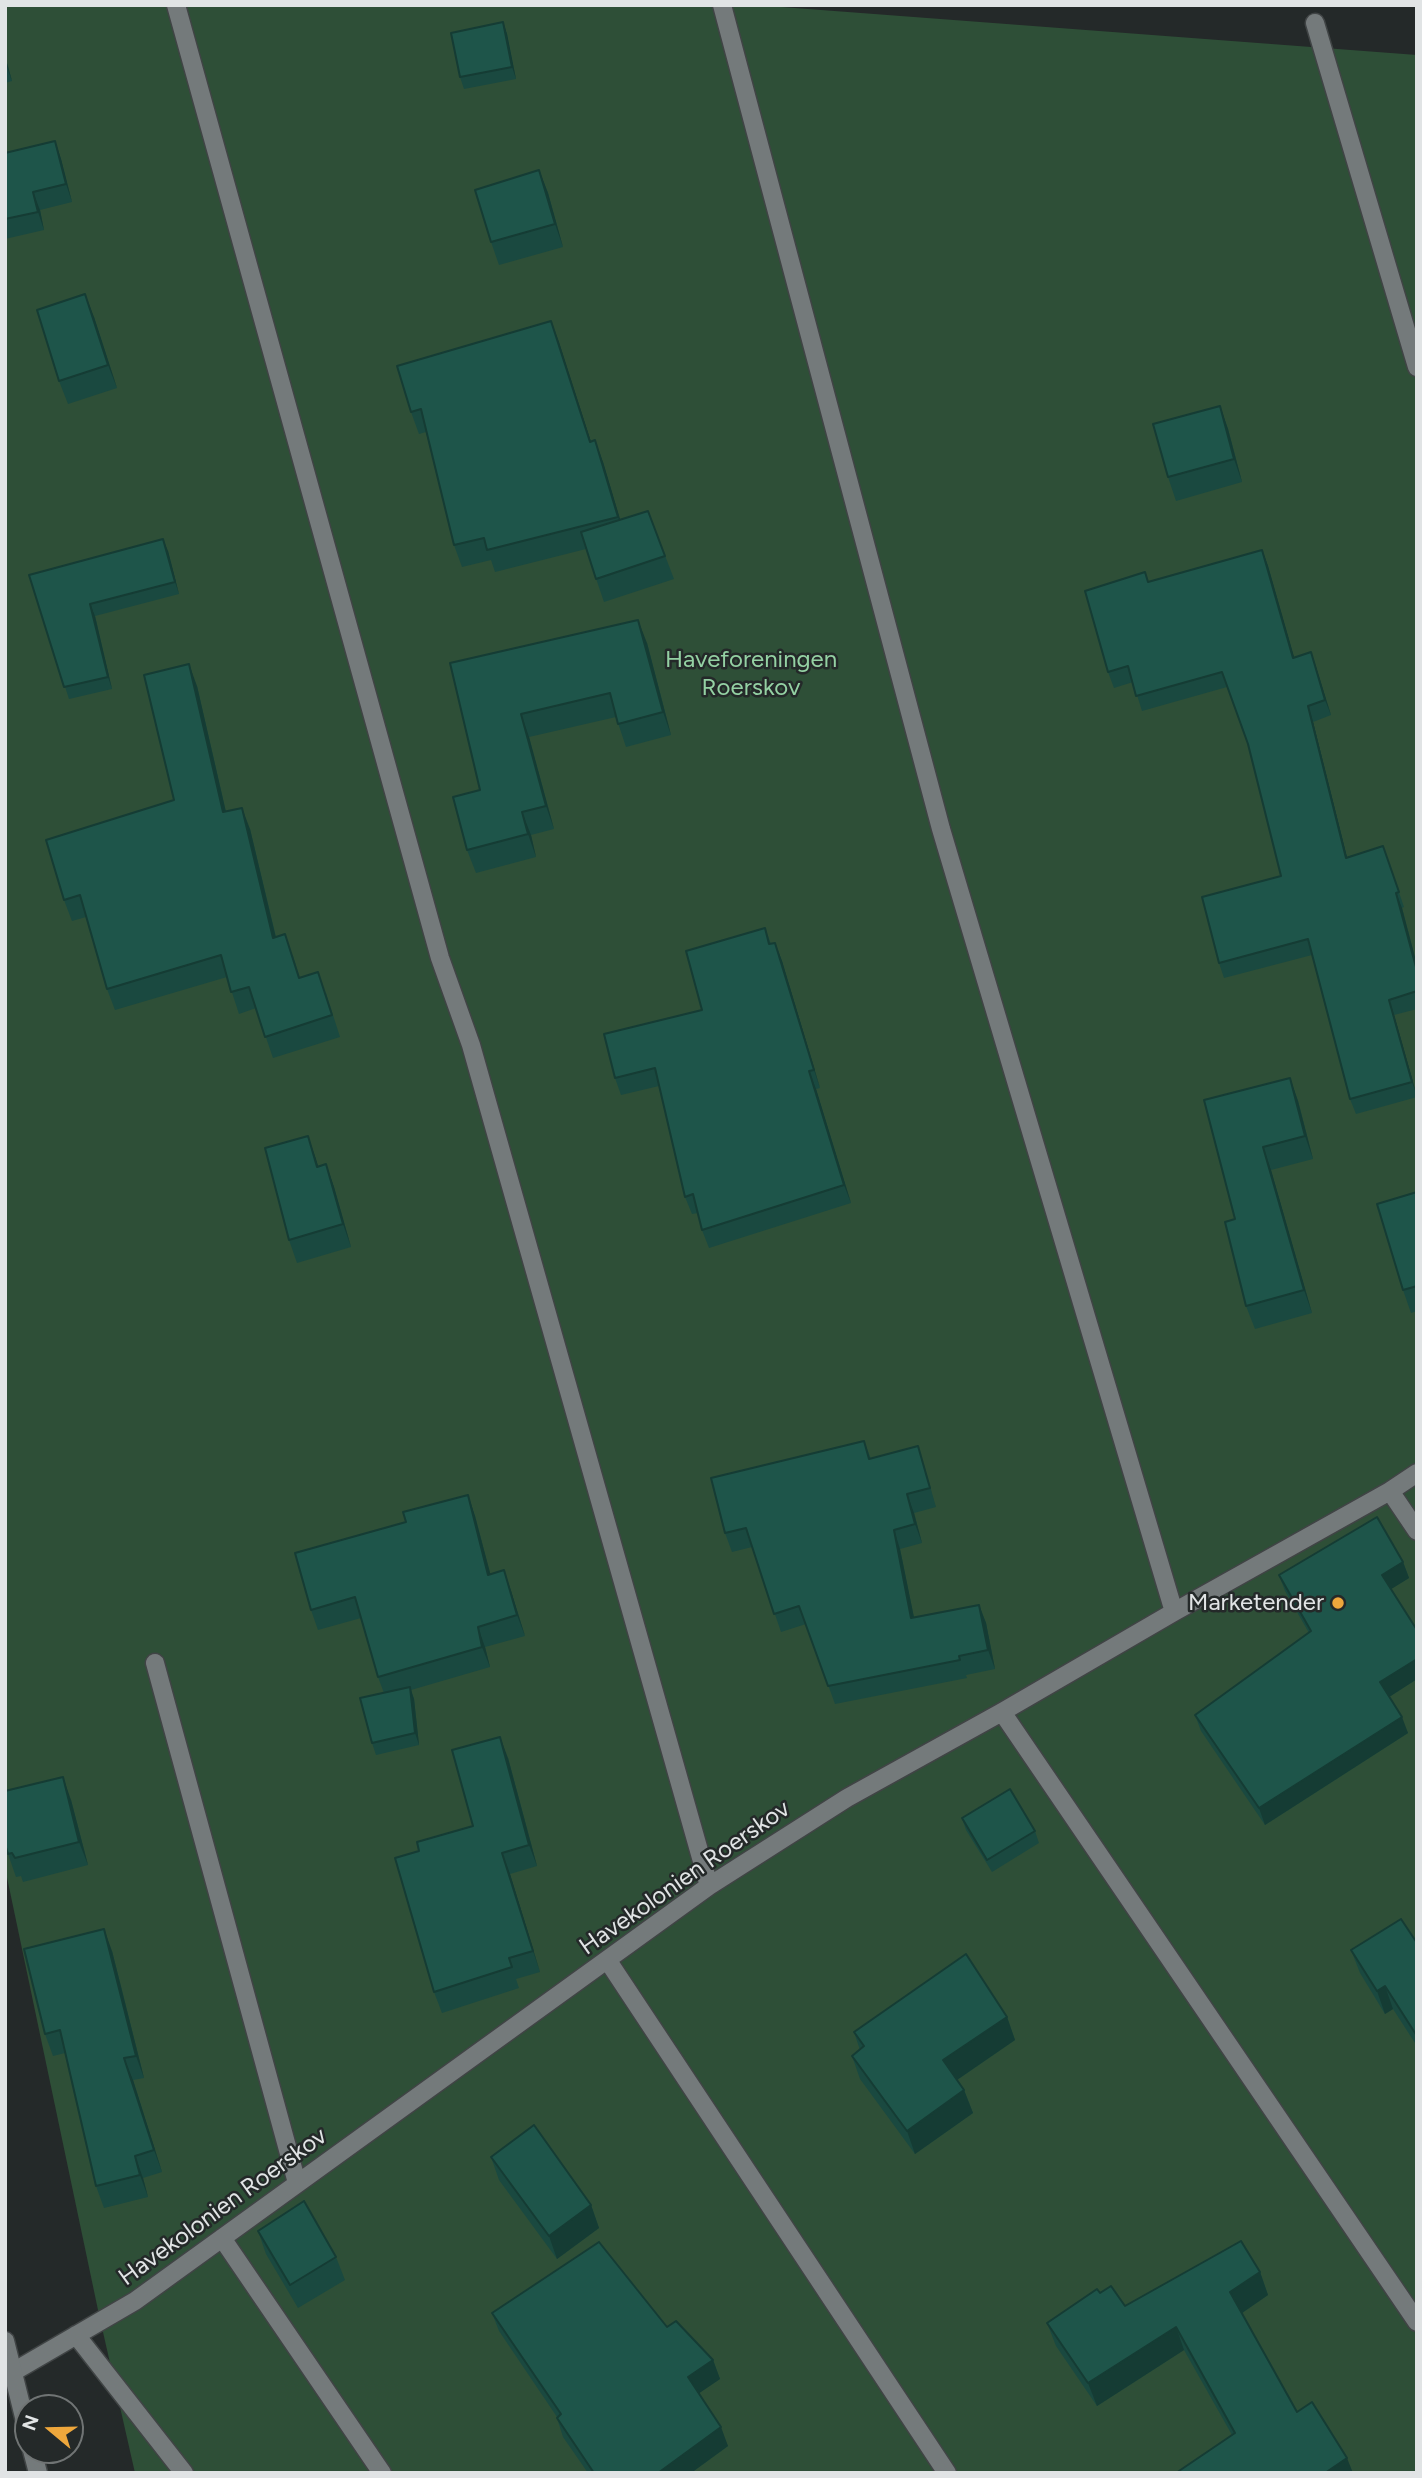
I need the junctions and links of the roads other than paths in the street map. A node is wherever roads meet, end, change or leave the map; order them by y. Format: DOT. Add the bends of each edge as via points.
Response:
graph roads {
  1 [pos="176,5"];
  2 [pos="722,5"];
  3 [pos="1315,23"];
  4 [pos="1417,367"];
  5 [pos="1417,1473"];
  6 [pos="1390,1491"];
  7 [pos="1417,1531"];
  8 [pos="1174,1612"];
  9 [pos="155,1663"];
  10 [pos="1002,1712"];
  11 [pos="709,1886"];
  12 [pos="608,1961"];
  13 [pos="297,2183"];
  14 [pos="222,2238"];
  15 [pos="1417,2322"];
  16 [pos="76,2335"];
  17 [pos="5,2342"];
  18 [pos="13,2372"];
  19 [pos="18,2394"];
  20 [pos="184,2473"];
  21 [pos="382,2473"];
  22 [pos="947,2473"];
  1 -- 11 [label="street" via="437,945 471,1045"];
  2 -- 8 [label="street" via="941,829"];
  3 -- 4 [label="street"];
  5 -- 6 [label="street, Havekolonien Roerskov"];
  6 -- 7 [label="street"];
  6 -- 8 [label="street, Havekolonien Roerskov"];
  8 -- 10 [label="street, Havekolonien Roerskov"];
  9 -- 13 [label="street"];
  10 -- 11 [label="street, Havekolonien Roerskov" via="847,1798"];
  10 -- 15 [label="street"];
  11 -- 12 [label="street, Havekolonien Roerskov"];
  12 -- 13 [label="street, Havekolonien Roerskov"];
  12 -- 22 [label="street"];
  13 -- 14 [label="street, Havekolonien Roerskov"];
  14 -- 16 [label="street, Havekolonien Roerskov" via="135,2301"];
  14 -- 21 [label="street"];
  16 -- 18 [label="street, Havekolonien Roerskov"];
  16 -- 20 [label="street"];
  17 -- 18 [label="street"];
  18 -- 19 [label="street"];
}
